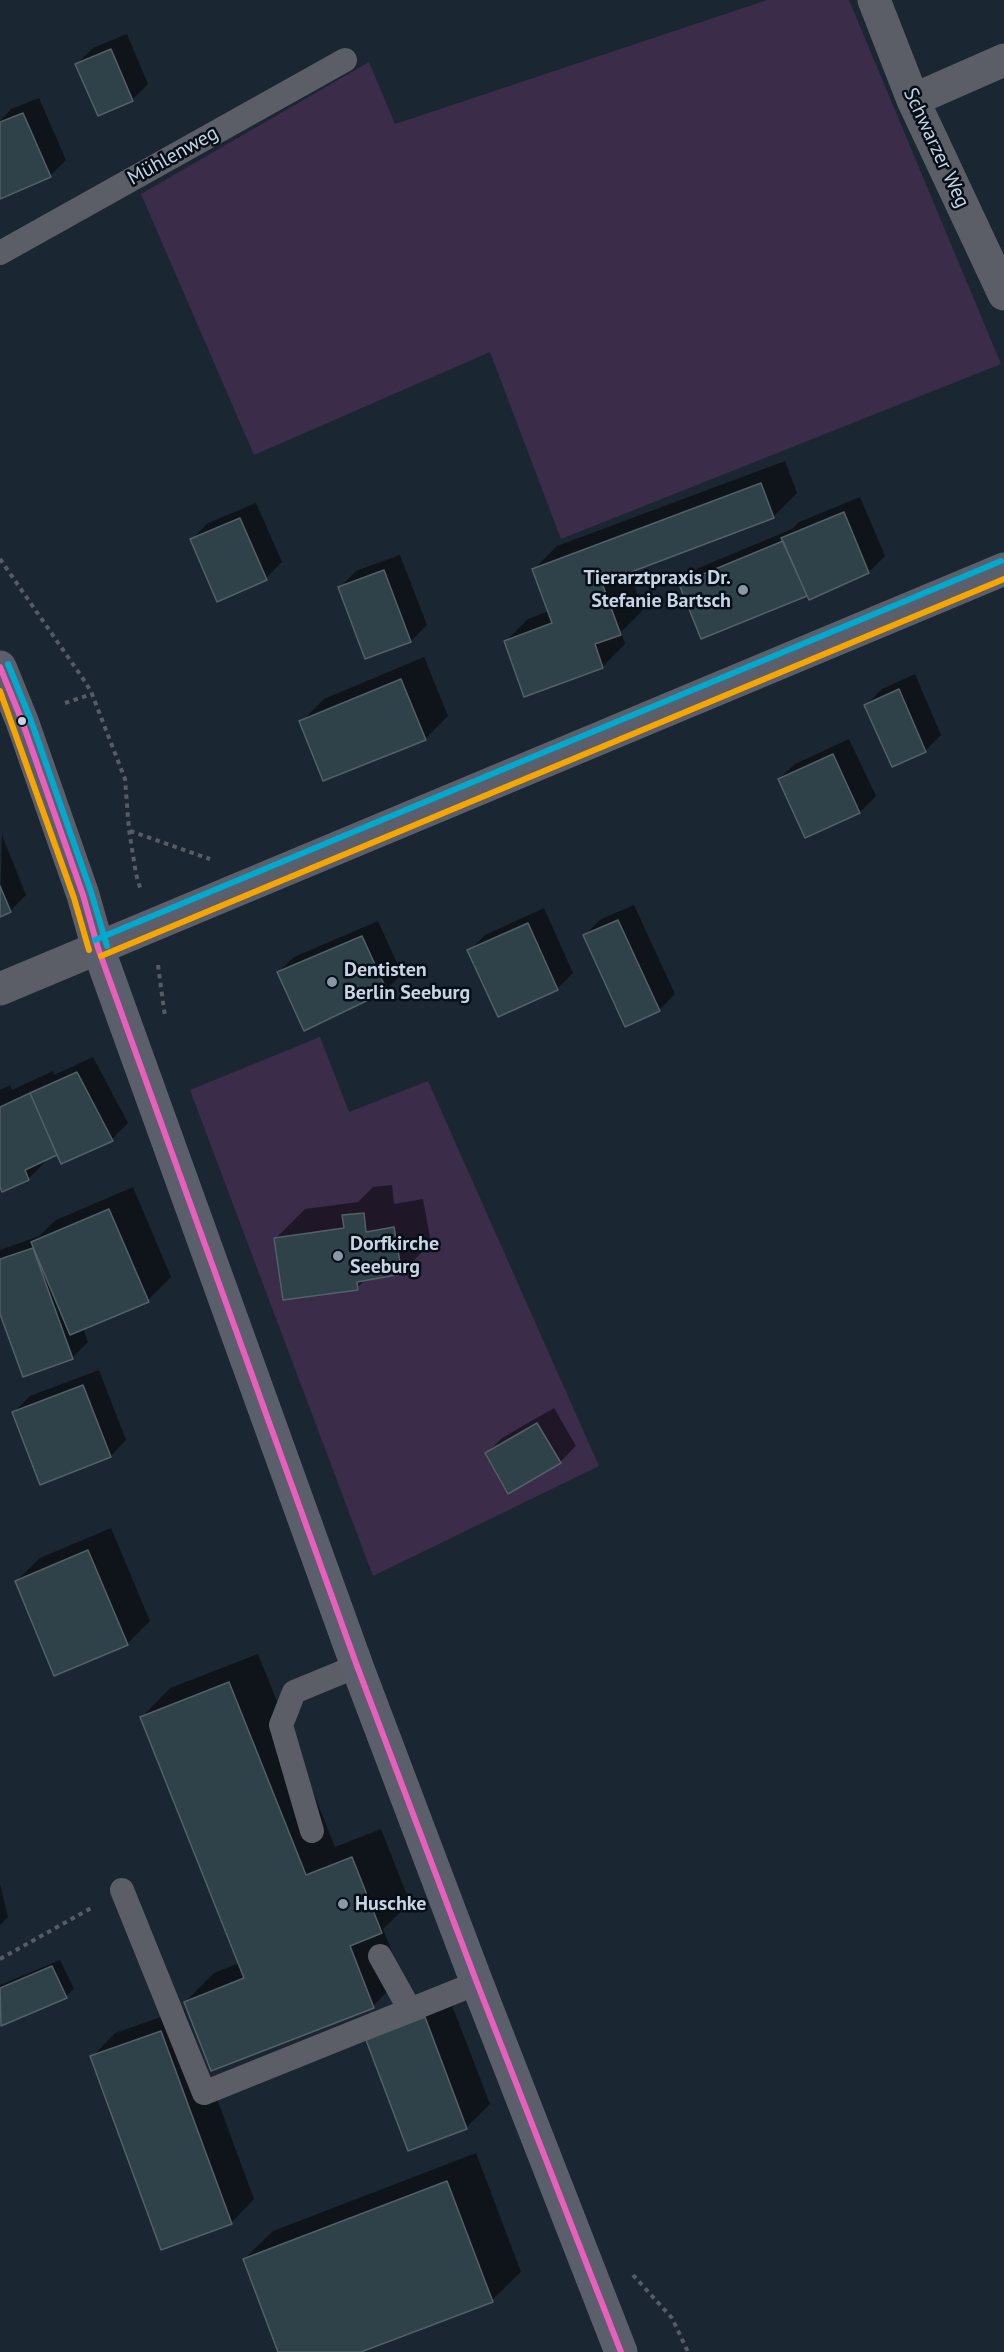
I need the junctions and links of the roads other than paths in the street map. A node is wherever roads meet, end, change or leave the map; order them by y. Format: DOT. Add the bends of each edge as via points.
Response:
graph roads {
  1 [pos="874,0"];
  2 [pos="345,60"];
  3 [pos="1004,60"];
  4 [pos="913,100"];
  5 [pos="0,253"];
  6 [pos="1004,294"];
  7 [pos="1004,569"];
  8 [pos="0,667"];
  9 [pos="98,948"];
  10 [pos="0,989"];
  11 [pos="357,1666"];
  12 [pos="312,1831"];
  13 [pos="122,1890"];
  14 [pos="380,1956"];
  15 [pos="477,1983"];
  16 [pos="410,2010"];
  17 [pos="621,2352"];
  1 -- 4 [label="street, Schwarzer Weg"];
  2 -- 5 [label="lane, Mühlenweg"];
  3 -- 4 [label="street"];
  4 -- 6 [label="street, Schwarzer Weg"];
  7 -- 9 [label="main road"];
  8 -- 9 [label="main road" via="83,895"];
  9 -- 10 [label="street"];
  9 -- 11 [label="main road"];
  11 -- 12 [label="lane" via="294,1692 282,1725"];
  11 -- 15 [label="main road"];
  13 -- 16 [label="lane" via="204,2093"];
  14 -- 16 [label="lane"];
  15 -- 16 [label="lane"];
  15 -- 17 [label="main road"];
}
